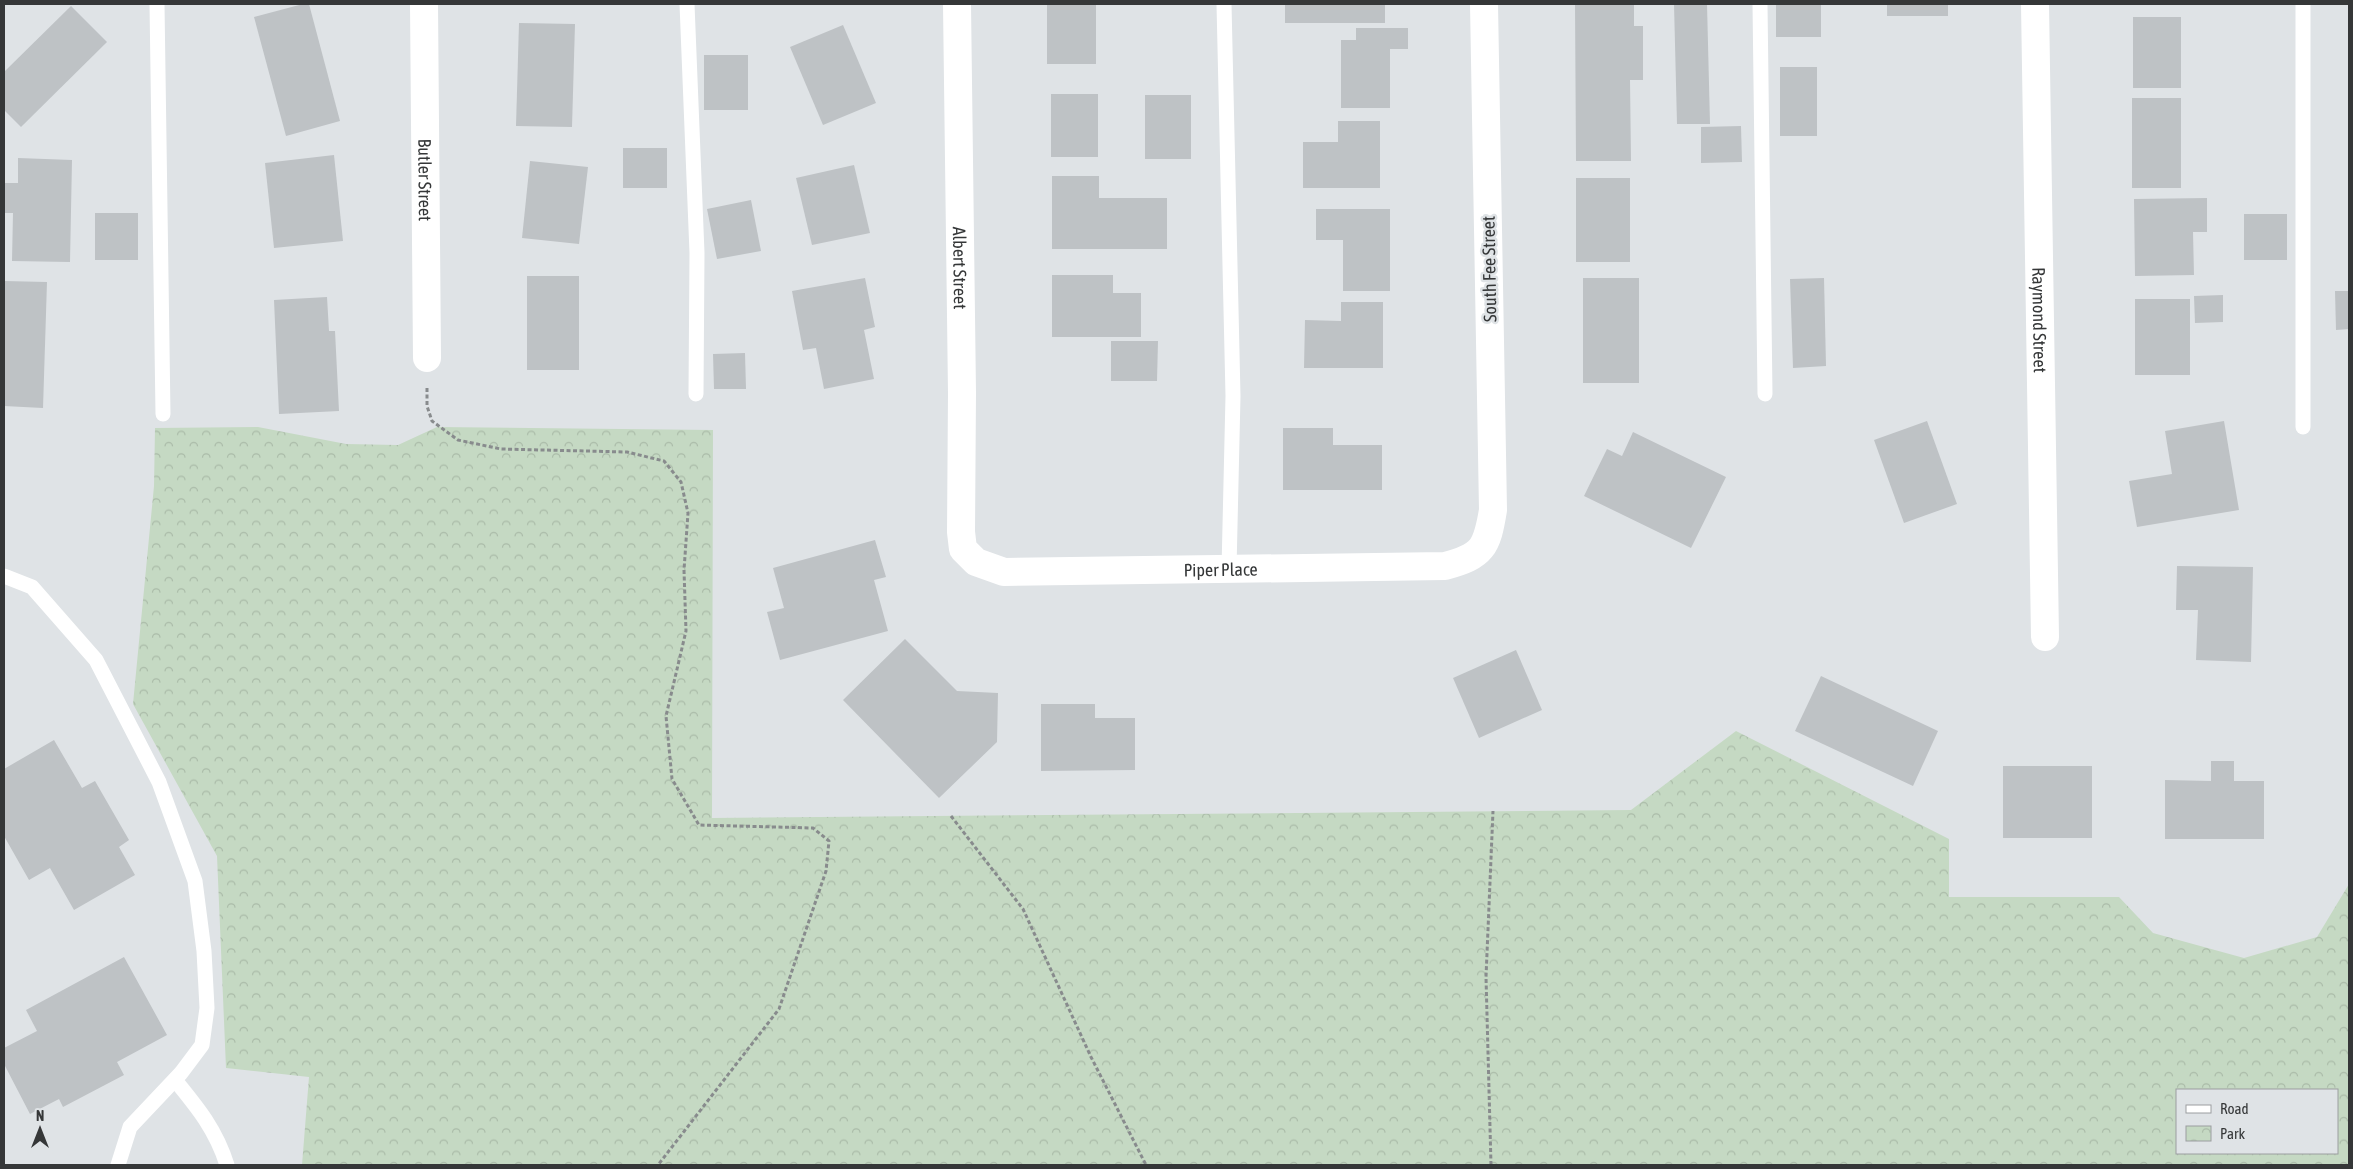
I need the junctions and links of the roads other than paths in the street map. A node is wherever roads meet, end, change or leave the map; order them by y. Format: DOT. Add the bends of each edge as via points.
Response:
graph roads {
  1 [pos="157,4"];
  2 [pos="424,4"];
  3 [pos="687,4"];
  4 [pos="958,4"];
  5 [pos="1224,4"];
  6 [pos="1484,4"];
  7 [pos="1760,4"];
  8 [pos="2035,4"];
  9 [pos="2303,4"];
  10 [pos="426,358"];
  11 [pos="696,394"];
  12 [pos="1765,394"];
  13 [pos="163,414"];
  14 [pos="2303,427"];
  15 [pos="961,532"];
  16 [pos="1489,534"];
  17 [pos="1229,569"];
  18 [pos="4,576"];
  19 [pos="2045,637"];
  20 [pos="175,1080"];
  21 [pos="118,1165"];
  22 [pos="227,1165"];
  1 -- 13 [label="lane"];
  2 -- 10 [label="street, Butler Street"];
  3 -- 11 [label="lane" via="696,253"];
  4 -- 15 [label="street, Albert Street"];
  5 -- 17 [label="lane" via="1233,396"];
  6 -- 16 [label="street, South Fee Street" via="1493,510"];
  7 -- 12 [label="lane"];
  8 -- 19 [label="street, Raymond Street"];
  9 -- 14 [label="lane"];
  15 -- 17 [label="street, Piper Place" via="963,549 976,562 1004,572"];
  16 -- 17 [label="street, Piper Place" via="1482,548 1468,560 1445,566"];
  18 -- 20 [label="lane" via="32,587 96,660 158,782 195,881 207,1008 202,1045"];
  20 -- 21 [label="lane" via="130,1127"];
  20 -- 22 [label="lane" via="204,1115 220,1142"];
}
